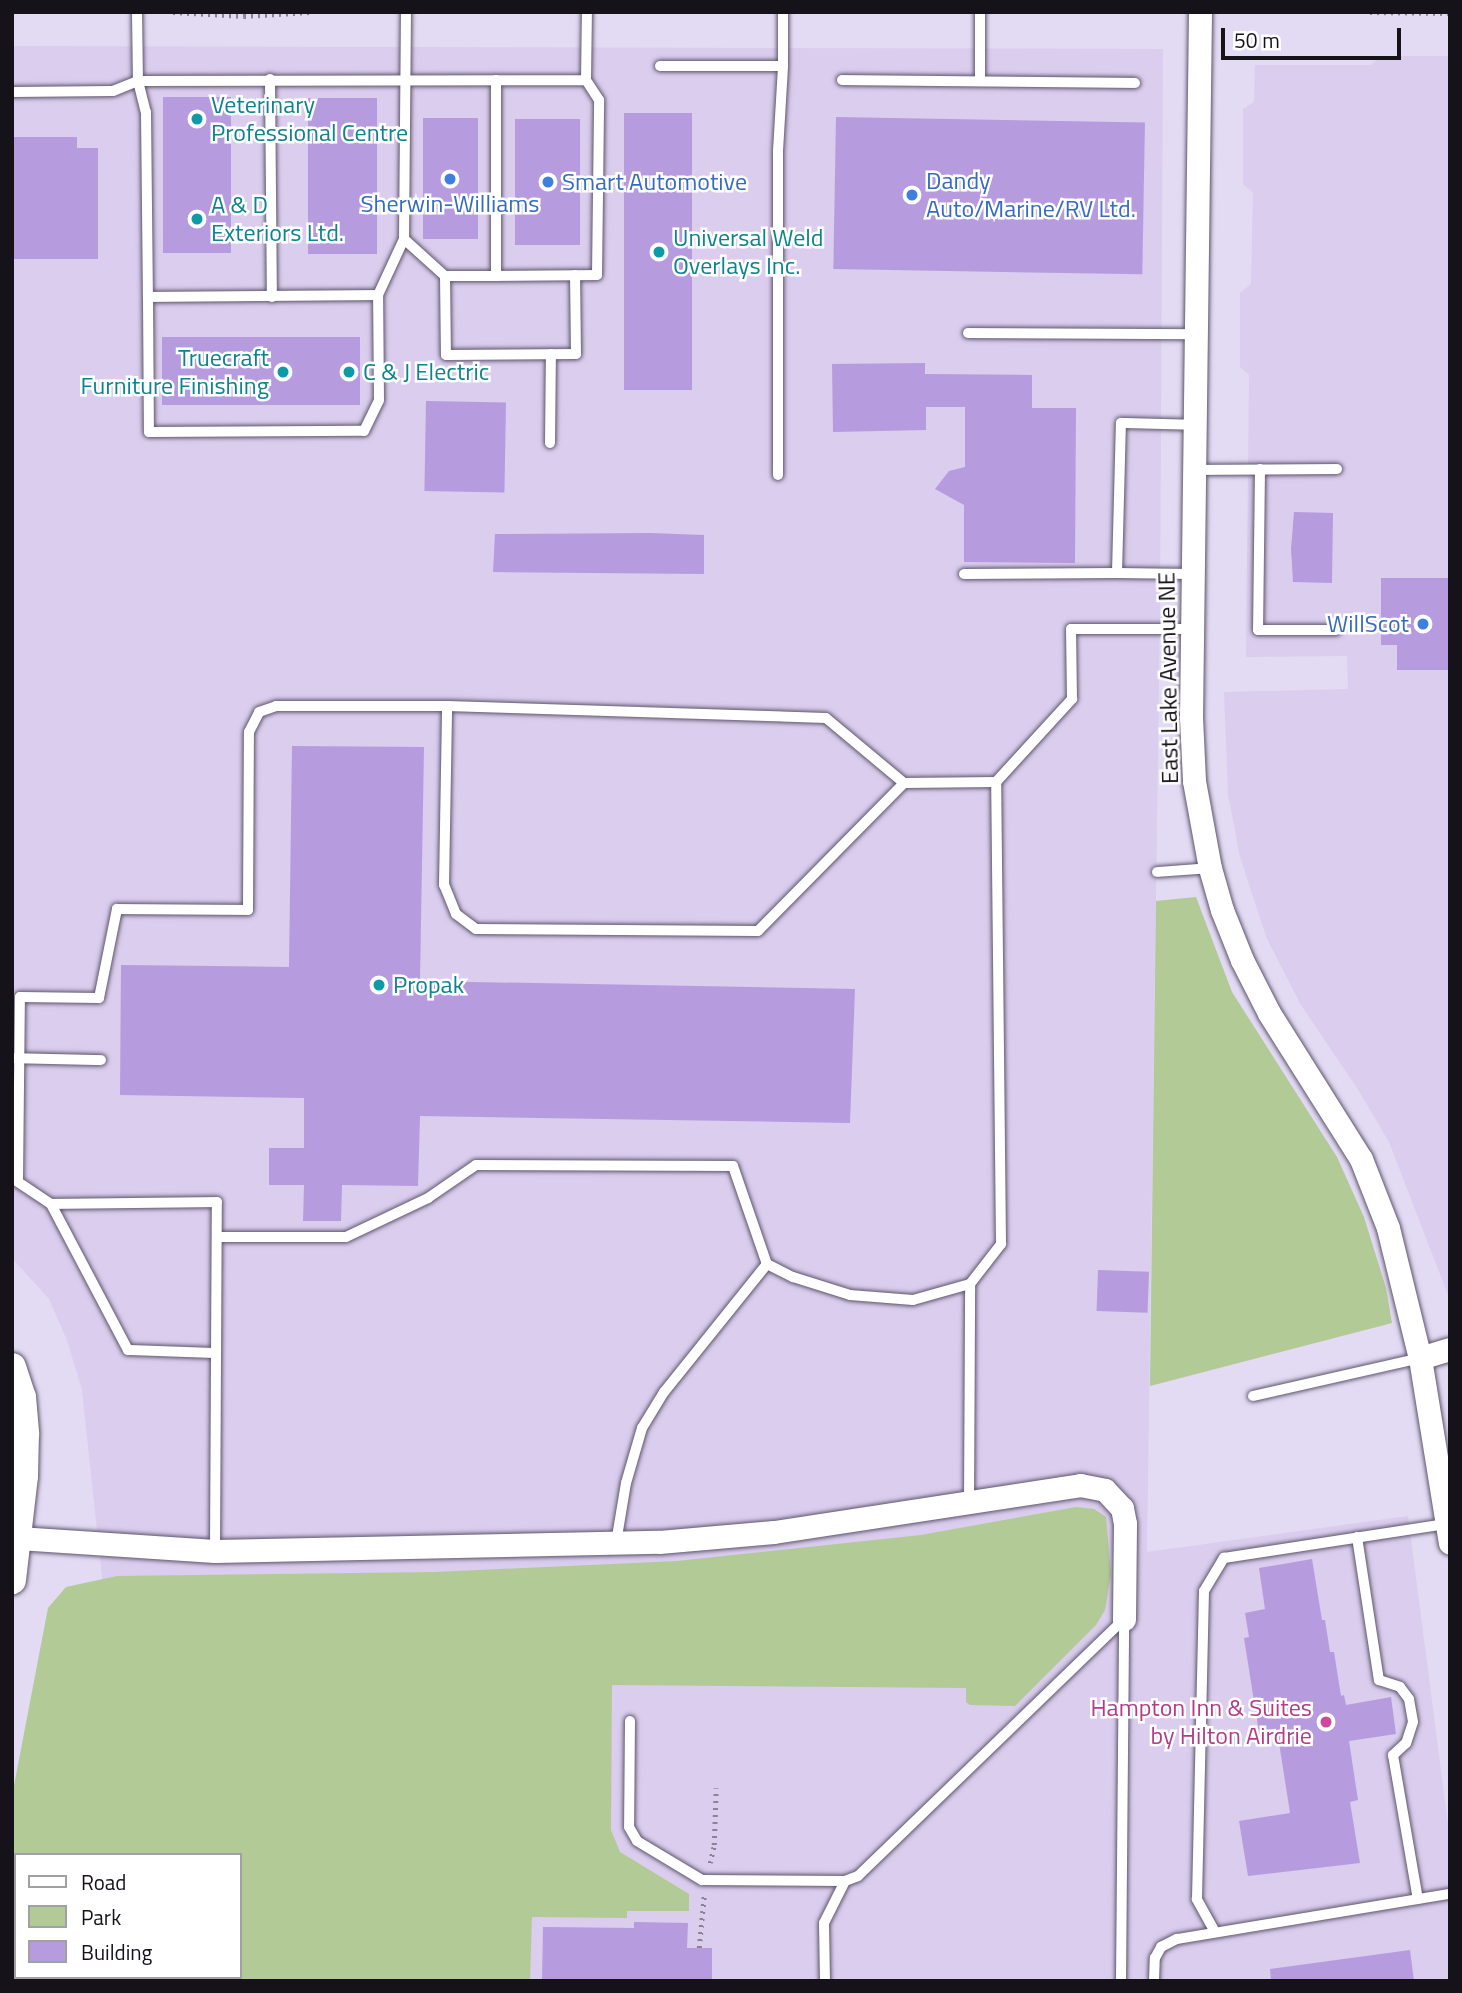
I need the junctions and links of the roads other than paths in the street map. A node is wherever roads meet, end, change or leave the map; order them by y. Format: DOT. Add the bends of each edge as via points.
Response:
graph roads {
  1 [pos="137,12"];
  2 [pos="406,12"];
  3 [pos="587,12"];
  4 [pos="783,12"];
  5 [pos="981,12"];
  6 [pos="1200,12"];
  7 [pos="660,66"];
  8 [pos="783,66"];
  9 [pos="270,79"];
  10 [pos="405,79"];
  11 [pos="496,80"];
  12 [pos="586,80"];
  13 [pos="842,80"];
  14 [pos="138,81"];
  15 [pos="981,81"];
  16 [pos="1135,83"];
  17 [pos="12,92"];
  18 [pos="404,239"];
  19 [pos="575,275"];
  20 [pos="445,276"];
  21 [pos="496,276"];
  22 [pos="378,295"];
  23 [pos="272,296"];
  24 [pos="148,297"];
  25 [pos="968,333"];
  26 [pos="1196,334"];
  27 [pos="551,354"];
  28 [pos="1195,425"];
  29 [pos="550,443"];
  30 [pos="1260,469"];
  31 [pos="1337,469"];
  32 [pos="1194,470"];
  33 [pos="778,475"];
  34 [pos="1117,573"];
  35 [pos="964,574"];
  36 [pos="1193,574"];
  37 [pos="1192,629"];
  38 [pos="1336,630"];
  39 [pos="447,706"];
  40 [pos="996,782"];
  41 [pos="904,783"];
  42 [pos="1210,868"];
  43 [pos="1157,872"];
  44 [pos="16,1058"];
  45 [pos="101,1060"];
  46 [pos="15,1179"];
  47 [pos="51,1204"];
  48 [pos="217,1237"];
  49 [pos="767,1264"];
  50 [pos="970,1284"];
  51 [pos="1450,1349"];
  52 [pos="216,1353"];
  53 [pos="1420,1358"];
  54 [pos="12,1367"];
  55 [pos="1253,1396"];
  56 [pos="969,1503"];
  57 [pos="1448,1534"];
  58 [pos="1357,1537"];
  59 [pos="18,1538"];
  60 [pos="616,1543"];
  61 [pos="215,1551"];
  62 [pos="12,1580"];
  63 [pos="1124,1619"];
  64 [pos="630,1721"];
  65 [pos="845,1881"];
  66 [pos="1450,1894"];
  67 [pos="1418,1899"];
  68 [pos="1215,1932"];
  69 [pos="825,1981"];
  70 [pos="1121,1981"];
  71 [pos="1154,1981"];
  1 -- 14 [label="lane"];
  2 -- 10 [label="lane"];
  3 -- 12 [label="lane"];
  4 -- 8 [label="lane"];
  5 -- 15 [label="lane"];
  6 -- 26 [label="street, East Lake Avenue NE"];
  7 -- 8 [label="lane"];
  8 -- 33 [label="lane" via="778,151"];
  9 -- 10 [label="lane"];
  9 -- 14 [label="lane"];
  9 -- 23 [label="lane"];
  10 -- 11 [label="lane"];
  10 -- 18 [label="lane"];
  11 -- 12 [label="lane"];
  11 -- 21 [label="lane"];
  12 -- 19 [label="lane" via="598,100 597,275"];
  13 -- 15 [label="lane"];
  14 -- 17 [label="lane" via="113,91"];
  14 -- 24 [label="lane" via="146,112"];
  15 -- 16 [label="lane"];
  18 -- 20 [label="lane"];
  18 -- 22 [label="lane"];
  19 -- 21 [label="lane"];
  19 -- 27 [label="lane" via="576,354"];
  20 -- 21 [label="lane"];
  20 -- 27 [label="lane" via="446,355"];
  22 -- 23 [label="lane"];
  22 -- 24 [label="lane" via="379,400 364,431 149,432"];
  23 -- 24 [label="lane"];
  25 -- 26 [label="lane"];
  26 -- 28 [label="street, East Lake Avenue NE"];
  27 -- 29 [label="lane"];
  28 -- 32 [label="street, East Lake Avenue NE"];
  28 -- 34 [label="lane" via="1121,423"];
  30 -- 31 [label="lane"];
  30 -- 32 [label="lane"];
  30 -- 38 [label="lane" via="1258,630"];
  32 -- 36 [label="street, East Lake Avenue NE"];
  34 -- 35 [label="lane"];
  34 -- 36 [label="lane"];
  36 -- 37 [label="street, East Lake Avenue NE"];
  37 -- 40 [label="lane" via="1071,629 1072,699"];
  37 -- 42 [label="street, East Lake Avenue NE" via="1194,781"];
  39 -- 41 [label="lane" via="826,718"];
  39 -- 41 [label="lane" via="444,885 457,914 476,929 758,931"];
  39 -- 44 [label="lane" via="276,706 259,712 249,732 248,910 117,909 99,998 20,997"];
  40 -- 41 [label="lane"];
  40 -- 50 [label="lane" via="1001,1244"];
  42 -- 43 [label="lane"];
  42 -- 53 [label="street, East Lake Avenue NE" via="1222,910 1269,1013 1361,1159 1388,1228"];
  44 -- 45 [label="lane"];
  44 -- 46 [label="lane"];
  46 -- 47 [label="lane"];
  47 -- 48 [label="lane" via="217,1202"];
  47 -- 52 [label="lane" via="128,1350"];
  48 -- 49 [label="lane" via="346,1237 428,1198 476,1165 733,1166"];
  48 -- 52 [label="lane"];
  49 -- 50 [label="lane" via="850,1295 914,1300"];
  49 -- 60 [label="lane" via="664,1392 642,1428"];
  50 -- 56 [label="lane"];
  51 -- 53 [label="street"];
  52 -- 61 [label="lane"];
  53 -- 55 [label="lane"];
  53 -- 57 [label="street, East Lake Avenue NE"];
  54 -- 59 [label="street" via="22,1397 25,1434"];
  56 -- 60 [label="street" via="774,1532"];
  56 -- 63 [label="street" via="1080,1485 1105,1490 1122,1508 1125,1524"];
  57 -- 58 [label="lane"];
  58 -- 67 [label="lane" via="1379,1680 1400,1687 1409,1699 1413,1722 1406,1743 1392,1755"];
  58 -- 68 [label="lane" via="1224,1559 1204,1591 1197,1899"];
  59 -- 61 [label="street"];
  59 -- 62 [label="street"];
  60 -- 61 [label="street"];
  63 -- 65 [label="lane" via="858,1876"];
  63 -- 70 [label="lane"];
  64 -- 65 [label="lane" via="629,1827 637,1841 702,1880"];
  65 -- 69 [label="lane" via="824,1923"];
  66 -- 67 [label="lane"];
  67 -- 68 [label="lane"];
  68 -- 71 [label="lane" via="1177,1938 1161,1947 1155,1958"];
}
